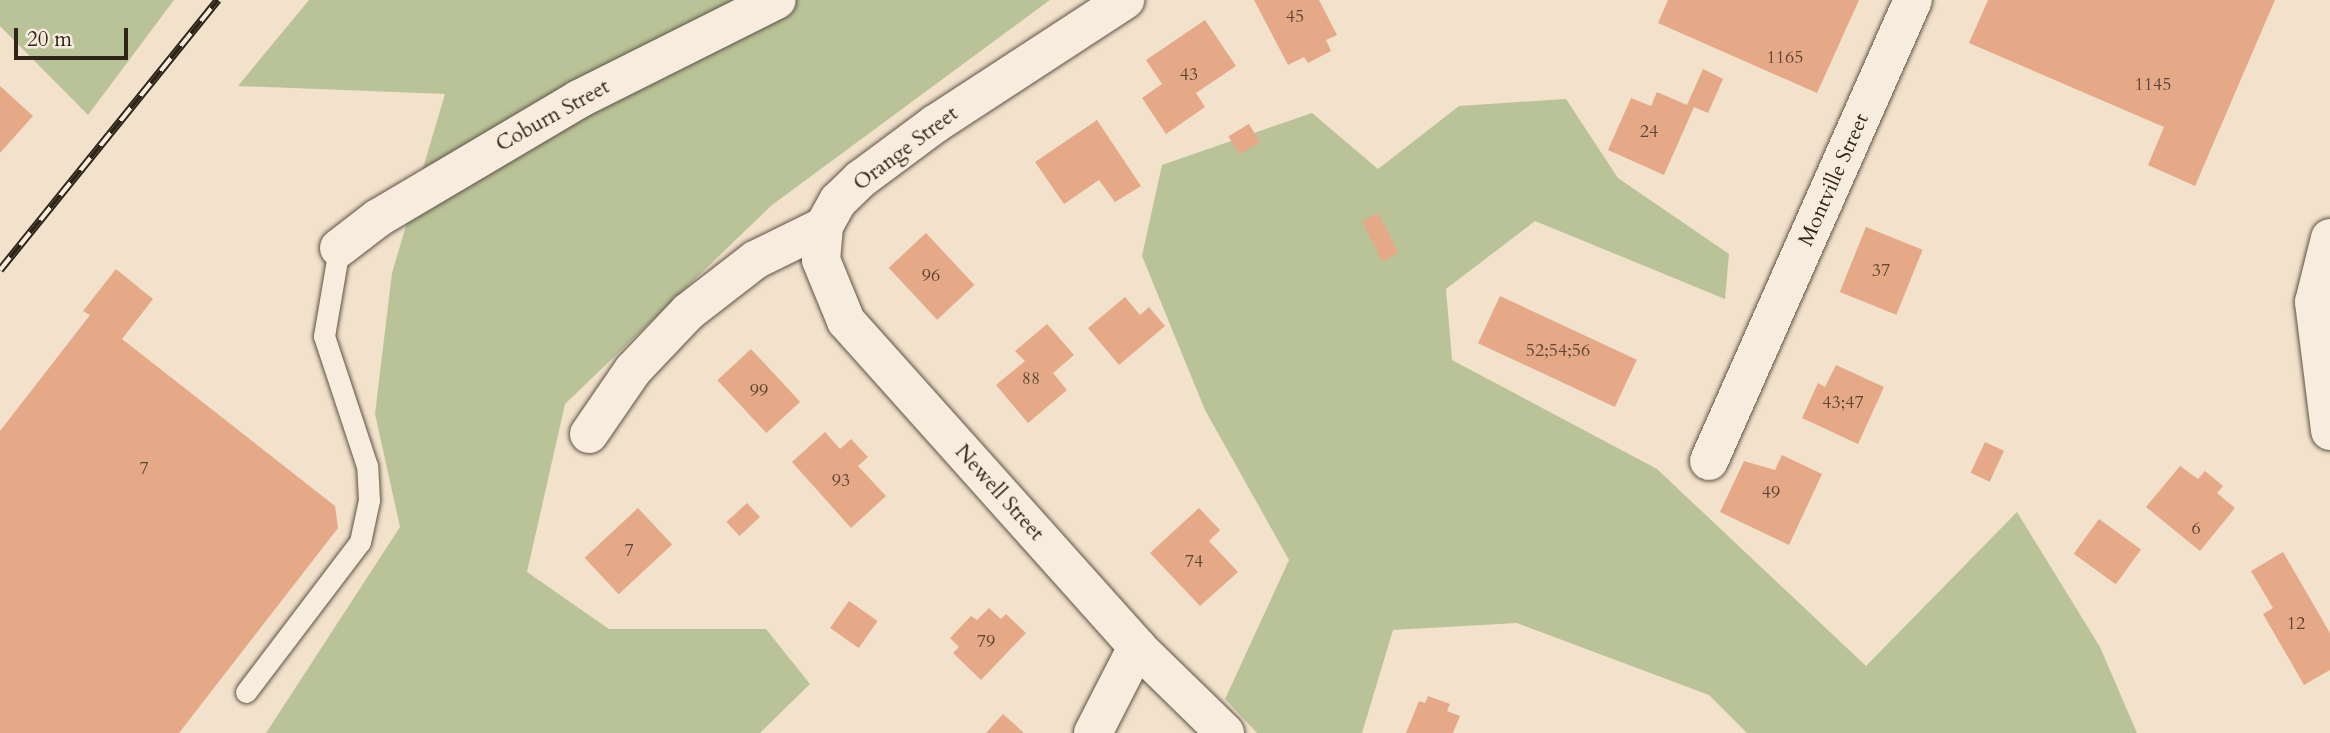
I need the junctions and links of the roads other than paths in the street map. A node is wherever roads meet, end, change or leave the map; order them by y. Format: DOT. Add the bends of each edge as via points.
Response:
graph roads {
  1 [pos="777,0"];
  2 [pos="1125,0"];
  3 [pos="1913,0"];
  4 [pos="824,226"];
  5 [pos="2330,238"];
  6 [pos="340,248"];
  7 [pos="2330,431"];
  8 [pos="589,434"];
  9 [pos="1709,461"];
  10 [pos="1137,647"];
  11 [pos="246,692"];
  12 [pos="1093,733"];
  13 [pos="1225,733"];
  1 -- 6 [label="street, Coburn Street" via="579,99 378,218"];
  2 -- 4 [label="street, Orange Street" via="924,132 838,201"];
  3 -- 9 [label="street, Montville Street"];
  4 -- 8 [label="street" via="755,260 688,312 633,370"];
  4 -- 10 [label="street, Newell Street" via="821,260 846,321"];
  5 -- 7 [label="street" via="2314,302"];
  6 -- 11 [label="lane" via="324,336 368,466 369,500 359,542"];
  10 -- 12 [label="street"];
  10 -- 13 [label="street, Newell Street"];
}
